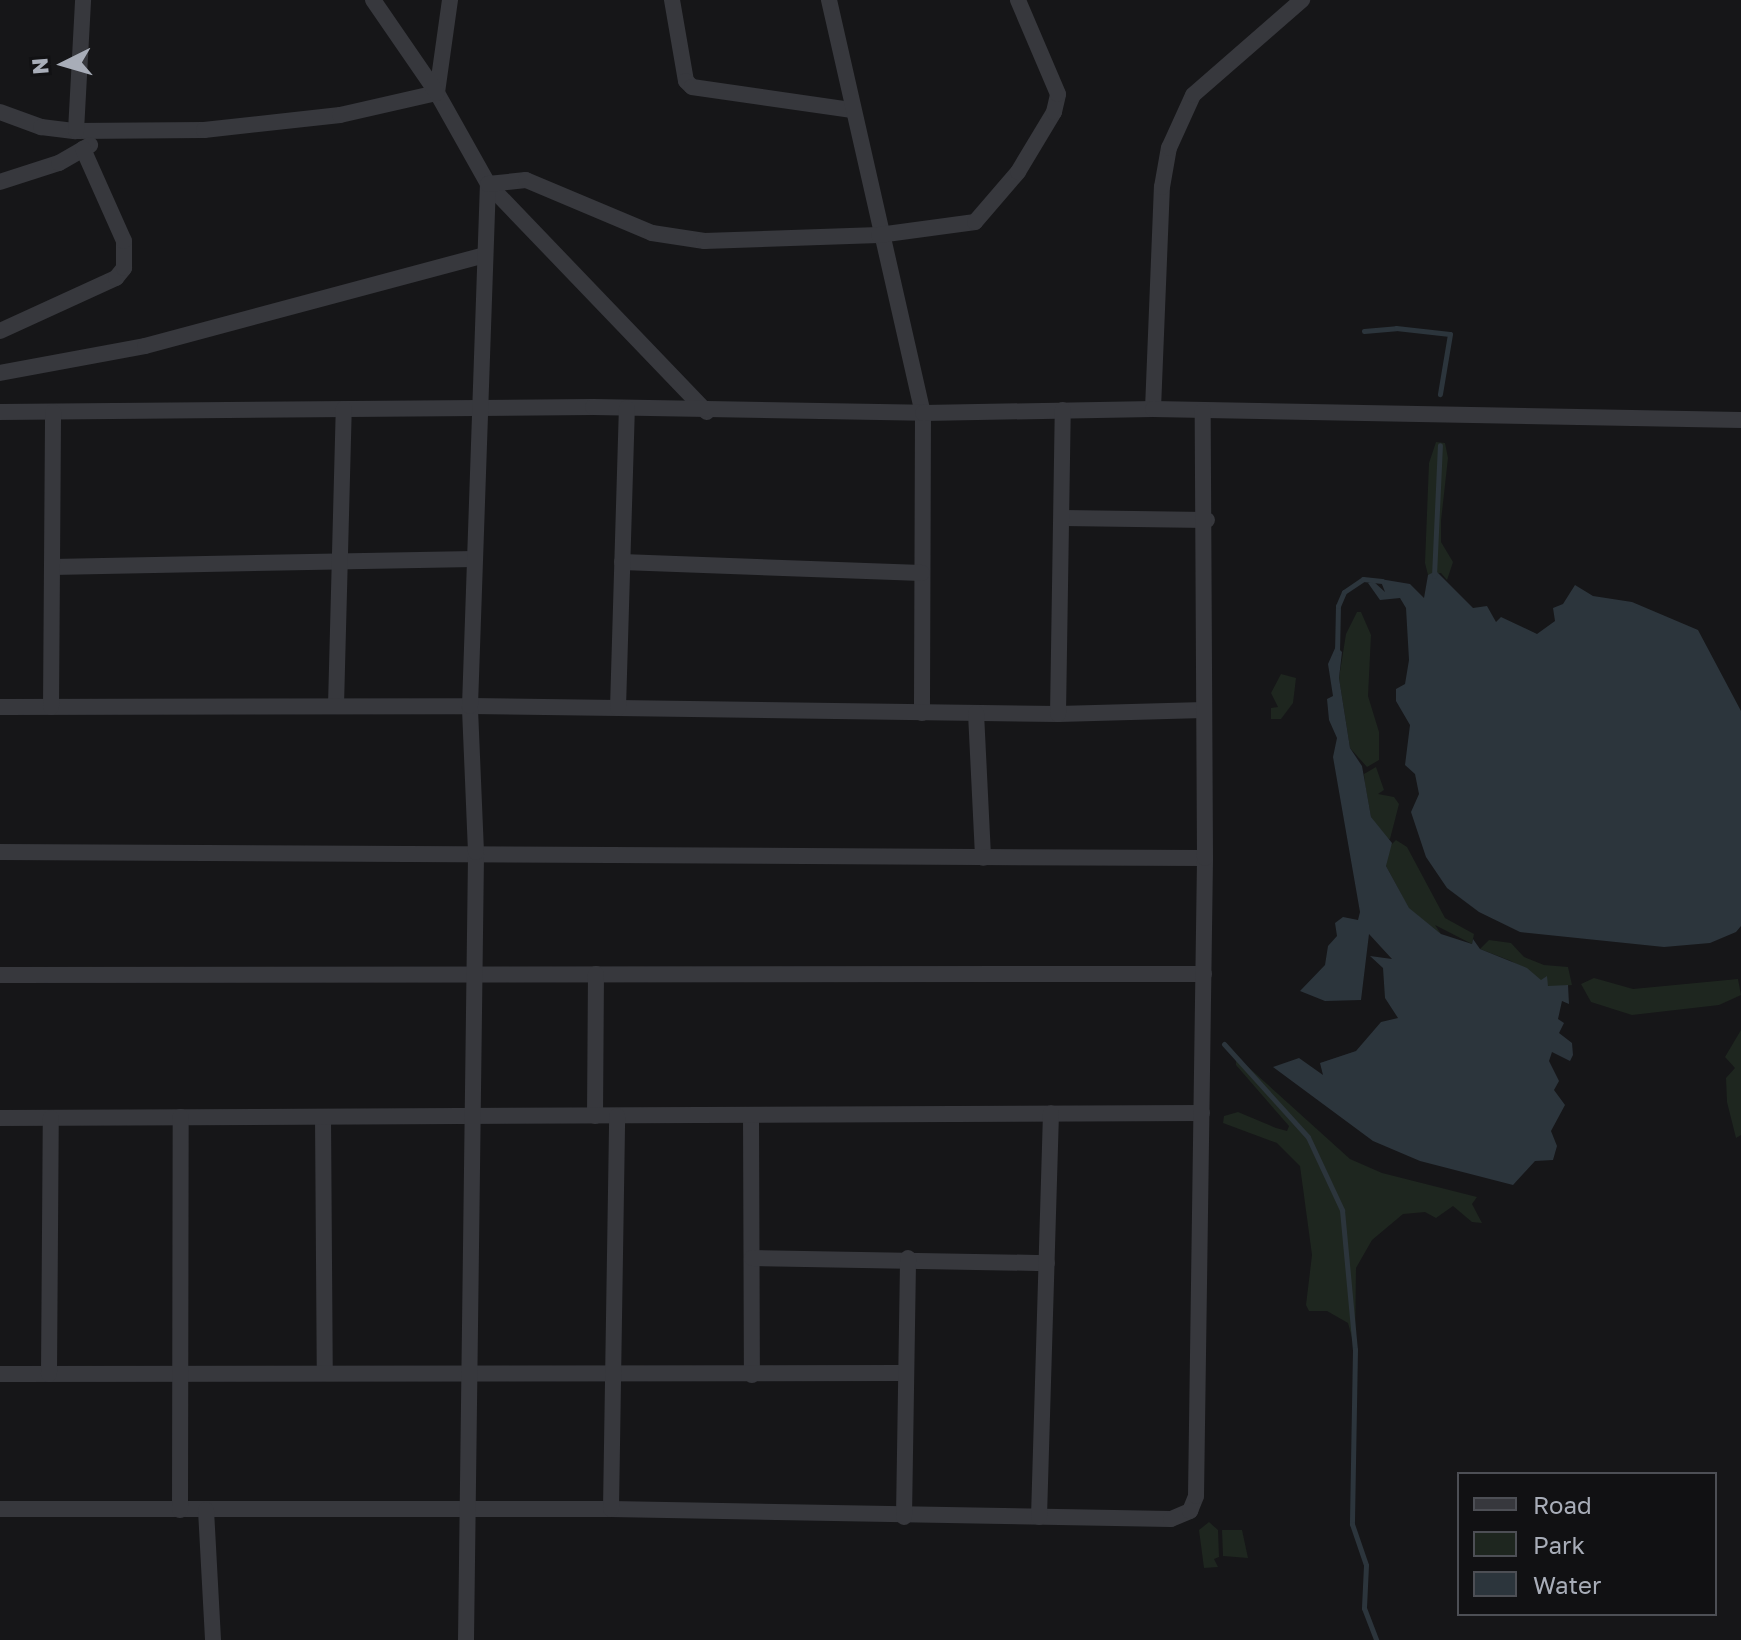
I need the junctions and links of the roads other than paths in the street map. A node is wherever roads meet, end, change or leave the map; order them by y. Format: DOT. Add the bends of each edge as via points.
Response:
graph roads {
  1 [pos="83,0"];
  2 [pos="373,0"];
  3 [pos="450,0"];
  4 [pos="672,0"];
  5 [pos="829,0"];
  6 [pos="1018,0"];
  7 [pos="1302,0"];
  8 [pos="437,93"];
  9 [pos="852,110"];
  10 [pos="0,112"];
  11 [pos="76,131"];
  12 [pos="111,133"];
  13 [pos="83,149"];
  14 [pos="0,182"];
  15 [pos="488,184"];
  16 [pos="879,235"];
  17 [pos="484,255"];
  18 [pos="0,331"];
  19 [pos="0,373"];
  20 [pos="627,408"];
  21 [pos="344,409"];
  22 [pos="1153,409"];
  23 [pos="478,410"];
  24 [pos="1063,410"];
  25 [pos="1203,411"];
  26 [pos="0,412"];
  27 [pos="53,412"];
  28 [pos="707,412"];
  29 [pos="923,413"];
  30 [pos="1741,420"];
  31 [pos="1063,518"];
  32 [pos="1207,520"];
  33 [pos="474,559"];
  34 [pos="339,561"];
  35 [pos="622,562"];
  36 [pos="52,567"];
  37 [pos="922,573"];
  38 [pos="336,706"];
  39 [pos="470,706"];
  40 [pos="0,707"];
  41 [pos="51,707"];
  42 [pos="618,708"];
  43 [pos="1204,710"];
  44 [pos="922,713"];
  45 [pos="976,713"];
  46 [pos="1058,714"];
  47 [pos="0,852"];
  48 [pos="476,852"];
  49 [pos="983,858"];
  50 [pos="1205,858"];
  51 [pos="596,974"];
  52 [pos="1204,974"];
  53 [pos="0,975"];
  54 [pos="474,975"];
  55 [pos="1051,1113"];
  56 [pos="1202,1113"];
  57 [pos="751,1115"];
  58 [pos="472,1116"];
  59 [pos="595,1116"];
  60 [pos="617,1116"];
  61 [pos="181,1117"];
  62 [pos="323,1117"];
  63 [pos="0,1118"];
  64 [pos="51,1118"];
  65 [pos="752,1258"];
  66 [pos="908,1258"];
  67 [pos="1047,1263"];
  68 [pos="325,1372"];
  69 [pos="179,1373"];
  70 [pos="611,1373"];
  71 [pos="904,1373"];
  72 [pos="0,1374"];
  73 [pos="49,1374"];
  74 [pos="472,1374"];
  75 [pos="752,1375"];
  76 [pos="467,1508"];
  77 [pos="0,1509"];
  78 [pos="611,1509"];
  79 [pos="180,1510"];
  80 [pos="206,1510"];
  81 [pos="904,1517"];
  82 [pos="1039,1517"];
  83 [pos="213,1640"];
  84 [pos="466,1640"];
  1 -- 11 [label="street"];
  2 -- 8 [label="street"];
  3 -- 8 [label="street"];
  4 -- 9 [label="street" via="686,81 692,87"];
  5 -- 9 [label="street"];
  6 -- 16 [label="street" via="1058,94 1054,112 1018,172 975,222"];
  7 -- 22 [label="street" via="1193,95 1174,135 1162,187"];
  8 -- 12 [label="street" via="340,115"];
  8 -- 15 [label="street"];
  9 -- 16 [label="street"];
  10 -- 11 [label="street" via="41,127"];
  11 -- 12 [label="street"];
  12 -- 13 [label="street"];
  13 -- 14 [label="street"];
  13 -- 18 [label="street" via="124,241 124,268 116,278"];
  15 -- 16 [label="street" via="526,180 652,233 680,239 762,243"];
  15 -- 17 [label="street"];
  15 -- 28 [label="street"];
  16 -- 29 [label="street"];
  17 -- 19 [label="street" via="145,346"];
  17 -- 23 [label="street"];
  20 -- 23 [label="street"];
  20 -- 28 [label="street"];
  20 -- 35 [label="street"];
  21 -- 23 [label="street"];
  21 -- 27 [label="street"];
  21 -- 34 [label="street"];
  22 -- 24 [label="street"];
  22 -- 25 [label="street"];
  23 -- 33 [label="street"];
  24 -- 29 [label="street"];
  24 -- 31 [label="street"];
  25 -- 30 [label="street"];
  25 -- 32 [label="street"];
  26 -- 27 [label="street"];
  27 -- 36 [label="street"];
  28 -- 29 [label="street"];
  29 -- 37 [label="street"];
  31 -- 32 [label="street"];
  31 -- 46 [label="street"];
  32 -- 43 [label="street"];
  33 -- 34 [label="street"];
  33 -- 39 [label="street"];
  34 -- 36 [label="street"];
  34 -- 38 [label="street"];
  35 -- 37 [label="street"];
  35 -- 42 [label="street"];
  36 -- 41 [label="street"];
  37 -- 44 [label="street"];
  38 -- 39 [label="street"];
  38 -- 41 [label="street"];
  39 -- 42 [label="street"];
  39 -- 48 [label="street"];
  40 -- 41 [label="street"];
  42 -- 44 [label="street"];
  43 -- 46 [label="street"];
  43 -- 50 [label="street"];
  44 -- 45 [label="street"];
  45 -- 46 [label="street"];
  45 -- 49 [label="street"];
  47 -- 48 [label="street"];
  48 -- 49 [label="street"];
  48 -- 54 [label="street"];
  49 -- 50 [label="street"];
  50 -- 52 [label="street"];
  51 -- 52 [label="street"];
  51 -- 54 [label="street"];
  51 -- 59 [label="street"];
  52 -- 56 [label="street"];
  53 -- 54 [label="street"];
  54 -- 58 [label="street"];
  55 -- 56 [label="street"];
  55 -- 57 [label="street"];
  55 -- 67 [label="street"];
  56 -- 82 [label="street" via="1196,1496 1190,1511 1171,1519"];
  57 -- 60 [label="street"];
  57 -- 65 [label="street"];
  58 -- 59 [label="street"];
  58 -- 62 [label="street"];
  58 -- 74 [label="street"];
  59 -- 60 [label="street"];
  60 -- 70 [label="street"];
  61 -- 62 [label="street"];
  61 -- 64 [label="street"];
  61 -- 69 [label="street"];
  62 -- 68 [label="street"];
  63 -- 64 [label="street"];
  64 -- 73 [label="street"];
  65 -- 66 [label="street"];
  65 -- 75 [label="street"];
  66 -- 67 [label="street"];
  66 -- 71 [label="street"];
  67 -- 82 [label="street"];
  68 -- 69 [label="street"];
  68 -- 74 [label="street"];
  69 -- 73 [label="street"];
  69 -- 79 [label="street"];
  70 -- 74 [label="street"];
  70 -- 75 [label="street"];
  70 -- 78 [label="street"];
  71 -- 75 [label="street"];
  71 -- 81 [label="street"];
  72 -- 73 [label="street"];
  74 -- 76 [label="street"];
  76 -- 78 [label="street"];
  76 -- 80 [label="street"];
  76 -- 84 [label="street"];
  77 -- 79 [label="street"];
  78 -- 81 [label="street"];
  79 -- 80 [label="street"];
  80 -- 83 [label="street"];
  81 -- 82 [label="street"];
}
